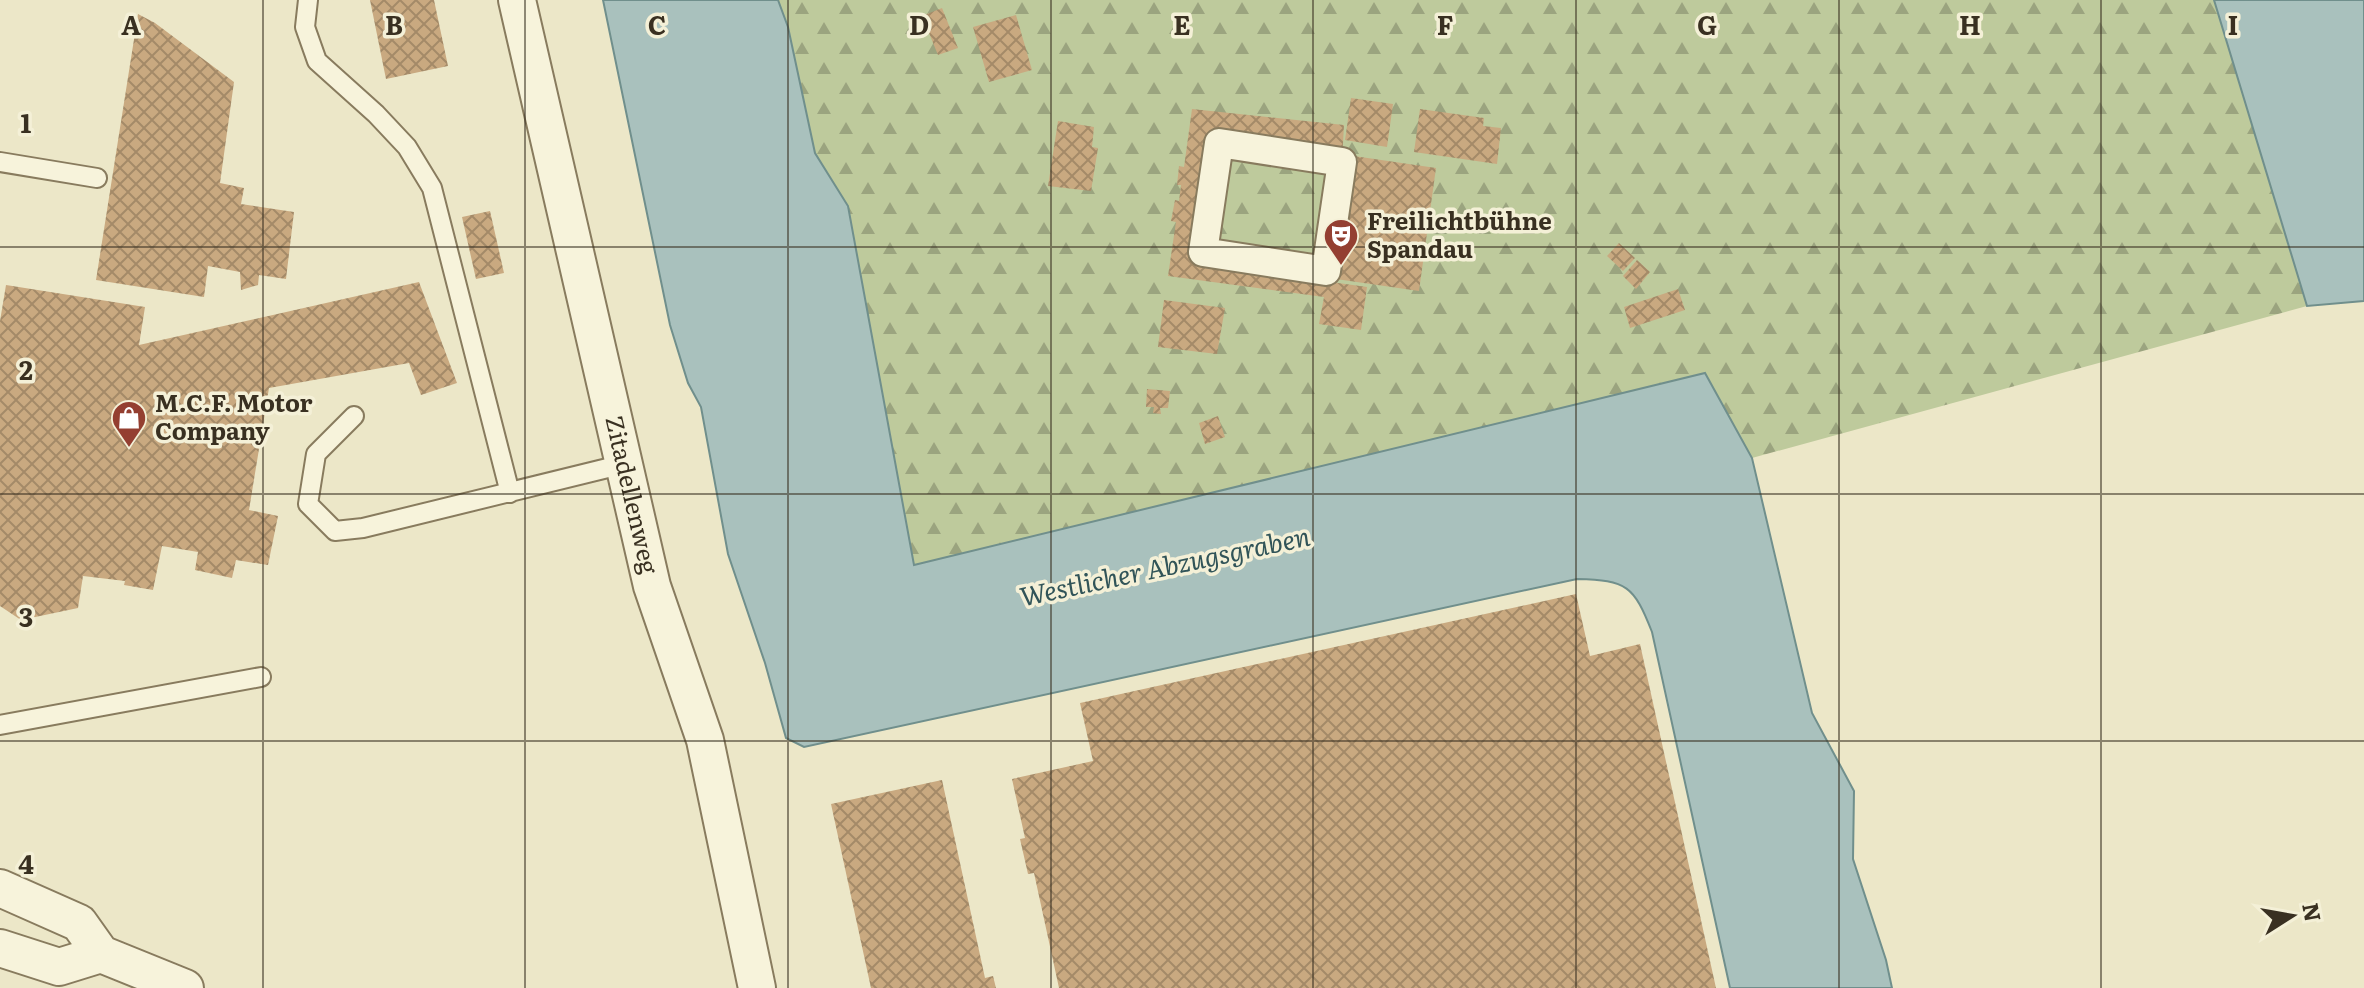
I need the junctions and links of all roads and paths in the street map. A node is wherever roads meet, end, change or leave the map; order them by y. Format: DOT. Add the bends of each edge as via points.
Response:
graph roads {
  1 [pos="308,0"];
  2 [pos="517,0"];
  3 [pos="0,162"];
  4 [pos="1342,162"];
  5 [pos="97,178"];
  6 [pos="354,416"];
  7 [pos="624,464"];
  8 [pos="510,493"];
  9 [pos="261,677"];
  10 [pos="0,725"];
  11 [pos="0,888"];
  12 [pos="0,948"];
  13 [pos="101,954"];
  14 [pos="185,988"];
  15 [pos="757,988"];
  1 -- 8 [label="lane" via="305,27 317,61 407,147 432,188"];
  2 -- 7 [label="street, Zitadellenweg"];
  3 -- 5 [label="lane"];
  4 -- 4 [label="street" via="1326,271 1203,252 1219,143"];
  6 -- 8 [label="lane" via="316,454 308,504 335,531"];
  7 -- 8 [label="lane"];
  7 -- 15 [label="street, Zitadellenweg" via="652,586 705,740"];
  9 -- 10 [label="lane"];
  11 -- 13 [label="street" via="79,923"];
  12 -- 13 [label="street" via="59,967"];
  13 -- 14 [label="street"];
}
